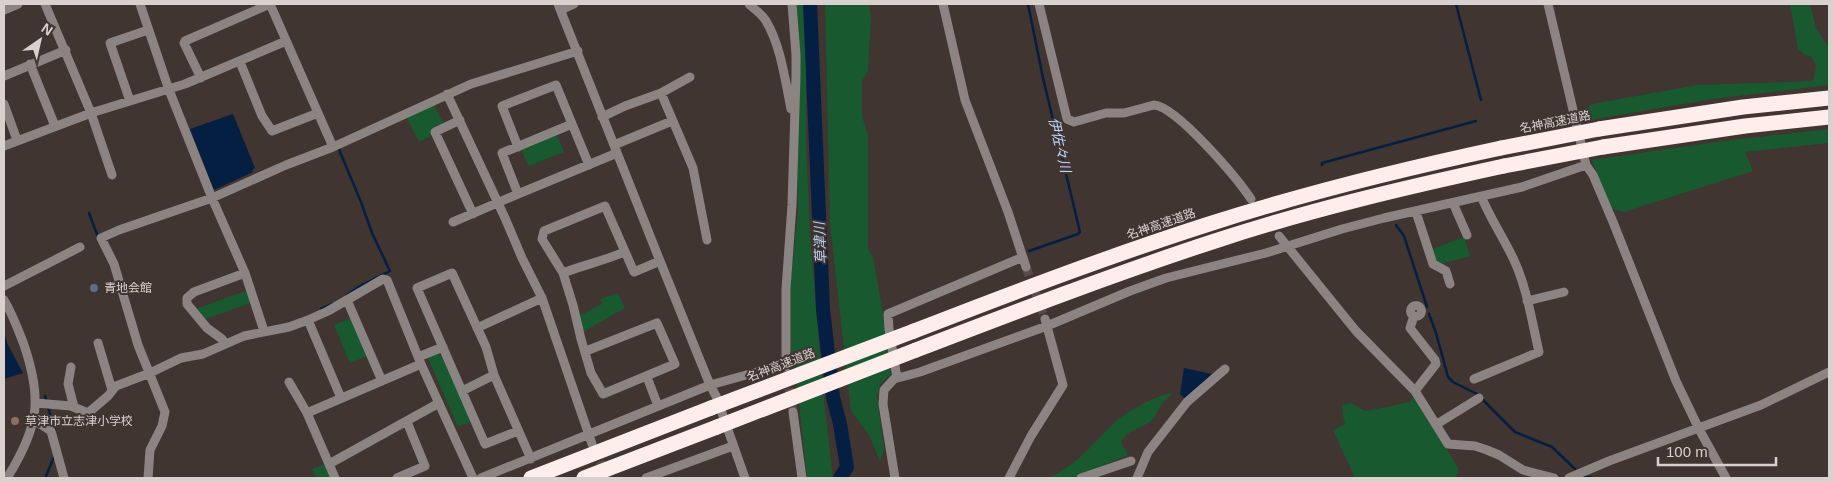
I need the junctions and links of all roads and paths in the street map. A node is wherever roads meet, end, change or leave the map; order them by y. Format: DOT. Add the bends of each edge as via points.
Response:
graph roads {
  1 [pos="18,4"];
  2 [pos="45,4"];
  3 [pos="270,4"];
  4 [pos="574,4"];
  5 [pos="749,4"];
  6 [pos="792,4"];
  7 [pos="943,4"];
  8 [pos="1039,4"];
  9 [pos="1548,4"];
  10 [pos="143,5"];
  11 [pos="560,7"];
  12 [pos="4,10"];
  13 [pos="148,30"];
  14 [pos="286,41"];
  15 [pos="66,50"];
  16 [pos="578,52"];
  17 [pos="240,62"];
  18 [pos="30,64"];
  19 [pos="4,76"];
  20 [pos="690,77"];
  21 [pos="201,78"];
  22 [pos="169,90"];
  23 [pos="661,93"];
  24 [pos="447,94"];
  25 [pos="1829,98"];
  26 [pos="130,101"];
  27 [pos="4,104"];
  28 [pos="91,113"];
  29 [pos="318,113"];
  30 [pos="602,117"];
  31 [pos="1829,117"];
  32 [pos="794,119"];
  33 [pos="460,120"];
  34 [pos="672,121"];
  35 [pos="572,124"];
  36 [pos="54,126"];
  37 [pos="17,140"];
  38 [pos="4,146"];
  39 [pos="518,146"];
  40 [pos="332,147"];
  41 [pos="615,149"];
  42 [pos="589,165"];
  43 [pos="1586,165"];
  44 [pos="112,175"];
  45 [pos="518,194"];
  46 [pos="1481,196"];
  47 [pos="212,198"];
  48 [pos="1251,199"];
  49 [pos="497,202"];
  50 [pos="1453,203"];
  51 [pos="1416,212"];
  52 [pos="472,214"];
  53 [pos="453,222"];
  54 [pos="1467,235"];
  55 [pos="1279,236"];
  56 [pos="708,240"];
  57 [pos="80,246"];
  58 [pos="1289,246"];
  59 [pos="624,252"];
  60 [pos="1023,256"];
  61 [pos="660,261"];
  62 [pos="1026,267"];
  63 [pos="245,273"];
  64 [pos="563,273"];
  65 [pos="1450,284"];
  66 [pos="4,286"];
  67 [pos="1564,292"];
  68 [pos="542,298"];
  69 [pos="4,300"];
  70 [pos="347,300"];
  71 [pos="1527,301"];
  72 [pos="1414,316"];
  73 [pos="308,320"];
  74 [pos="1046,323"];
  75 [pos="477,328"];
  76 [pos="264,331"];
  77 [pos="98,343"];
  78 [pos="225,344"];
  79 [pos="443,347"];
  80 [pos="586,351"];
  81 [pos="420,360"];
  82 [pos="71,367"];
  83 [pos="1225,369"];
  84 [pos="1829,372"];
  85 [pos="150,374"];
  86 [pos="494,375"];
  87 [pos="647,377"];
  88 [pos="897,378"];
  89 [pos="1474,379"];
  90 [pos="382,381"];
  91 [pos="289,382"];
  92 [pos="710,385"];
  93 [pos="112,390"];
  94 [pos="462,391"];
  95 [pos="1414,391"];
  96 [pos="341,398"];
  97 [pos="1479,398"];
  98 [pos="36,403"];
  99 [pos="439,403"];
  100 [pos="658,406"];
  101 [pos="74,407"];
  102 [pos="793,412"];
  103 [pos="307,413"];
  104 [pos="34,420"];
  105 [pos="407,422"];
  106 [pos="1437,424"];
  107 [pos="1699,429"];
  108 [pos="518,431"];
  109 [pos="591,440"];
  110 [pos="733,446"];
  111 [pos="531,459"];
  112 [pos="1131,461"];
  113 [pos="329,464"];
  114 [pos="487,477"];
  115 [pos="7,478"];
  116 [pos="64,478"];
  117 [pos="148,478"];
  118 [pos="335,478"];
  119 [pos="397,478"];
  120 [pos="473,478"];
  121 [pos="531,478"];
  122 [pos="584,478"];
  123 [pos="646,478"];
  124 [pos="745,478"];
  125 [pos="802,478"];
  126 [pos="895,478"];
  127 [pos="1009,478"];
  128 [pos="1081,478"];
  129 [pos="1137,478"];
  130 [pos="1554,478"];
  131 [pos="1569,478"];
  132 [pos="1726,478"];
  1 -- 12 [label="street"];
  2 -- 15 [label="street"];
  3 -- 14 [label="street"];
  3 -- 21 [label="street" via="185,41"];
  4 -- 11 [label="street"];
  5 -- 32 [label="street" via="765,19 774,41"];
  6 -- 32 [label="street" via="796,55"];
  7 -- 60 [label="street" via="965,100"];
  8 -- 48 [label="street" via="1067,119 1074,122 1158,105 1176,117 1211,150"];
  9 -- 43 [label="street"];
  10 -- 13 [label="street"];
  11 -- 16 [label="street"];
  13 -- 22 [label="street"];
  13 -- 26 [label="street" via="110,43"];
  14 -- 17 [label="street"];
  14 -- 29 [label="street"];
  15 -- 18 [label="street"];
  15 -- 28 [label="street"];
  16 -- 24 [label="street"];
  16 -- 30 [label="street"];
  17 -- 21 [label="street"];
  17 -- 29 [label="street" via="262,116 272,131"];
  18 -- 19 [label="street"];
  18 -- 36 [label="street"];
  20 -- 23 [label="street"];
  21 -- 22 [label="street"];
  22 -- 26 [label="street"];
  22 -- 47 [label="street"];
  23 -- 30 [label="street"];
  23 -- 34 [label="street"];
  24 -- 33 [label="street"];
  24 -- 40 [label="street"];
  25 -- 121 [label="highway, 名神高速道路, bridge" via="1743,107 1599,129 1502,148 1378,176 1210,224 1030,286"];
  26 -- 28 [label="street"];
  27 -- 37 [label="street"];
  28 -- 36 [label="street"];
  28 -- 44 [label="street"];
  29 -- 40 [label="street"];
  30 -- 41 [label="street"];
  31 -- 122 [label="highway, bridge" via="1603,147 1504,166 1376,195 1217,240 1092,283"];
  32 -- 92 [label="street" via="786,365"];
  33 -- 49 [label="street"];
  33 -- 52 [label="street" via="435,132"];
  34 -- 41 [label="street"];
  34 -- 56 [label="street" via="693,168"];
  35 -- 39 [label="street"];
  35 -- 39 [label="street" via="556,85 502,106"];
  35 -- 42 [label="street"];
  36 -- 37 [label="street"];
  37 -- 38 [label="street"];
  39 -- 45 [label="street" via="502,153"];
  40 -- 47 [label="street"];
  41 -- 42 [label="street"];
  41 -- 61 [label="street"];
  42 -- 45 [label="street"];
  43 -- 46 [label="street"];
  43 -- 107 [label="street"];
  45 -- 49 [label="street"];
  46 -- 50 [label="street"];
  46 -- 71 [label="street" via="1514,260"];
  47 -- 63 [label="street"];
  47 -- 85 [label="street" via="101,238 114,264 131,324"];
  49 -- 52 [label="street"];
  49 -- 68 [label="street"];
  50 -- 51 [label="street"];
  50 -- 54 [label="street"];
  51 -- 58 [label="street" via="1342,229"];
  51 -- 65 [label="street" via="1433,264 1446,271"];
  52 -- 53 [label="street"];
  55 -- 58 [label="street"];
  57 -- 66 [label="street"];
  58 -- 74 [label="street" via="1166,278"];
  58 -- 95 [label="street" via="1356,331"];
  59 -- 61 [label="street" via="634,272"];
  59 -- 64 [label="street"];
  59 -- 64 [label="street" via="605,206 542,234"];
  60 -- 62 [label="street"];
  60 -- 88 [label="street" via="888,314"];
  61 -- 92 [label="street"];
  63 -- 76 [label="street"];
  63 -- 78 [label="street" via="194,292 187,298 187,304"];
  64 -- 80 [label="street"];
  67 -- 71 [label="street"];
  68 -- 75 [label="street"];
  68 -- 109 [label="street"];
  69 -- 98 [label="street" via="12,312 30,363"];
  70 -- 73 [label="street"];
  70 -- 81 [label="street" via="383,279 387,280"];
  70 -- 90 [label="street"];
  71 -- 89 [label="street" via="1538,352"];
  72 -- 95 [label="street" via="1410,328 1436,364"];
  73 -- 76 [label="street"];
  73 -- 96 [label="street"];
  74 -- 88 [label="street" via="916,374"];
  74 -- 127 [label="street" via="1063,385"];
  75 -- 79 [label="street" via="452,273 417,288"];
  75 -- 86 [label="street"];
  76 -- 78 [label="street"];
  77 -- 93 [label="street"];
  78 -- 85 [label="street" via="203,354 181,358"];
  79 -- 81 [label="street"];
  79 -- 94 [label="street"];
  80 -- 87 [label="street" via="591,373 604,394"];
  80 -- 87 [label="street" via="657,323 675,364"];
  81 -- 90 [label="street"];
  81 -- 99 [label="street"];
  82 -- 101 [label="street" via="68,384"];
  83 -- 129 [label="street" via="1187,402 1148,452"];
  84 -- 107 [label="street" via="1761,405"];
  85 -- 93 [label="street"];
  85 -- 117 [label="street" via="165,412 150,450"];
  86 -- 94 [label="street"];
  86 -- 108 [label="street"];
  87 -- 100 [label="street"];
  88 -- 126 [label="street" via="884,390 882,404"];
  90 -- 96 [label="street"];
  91 -- 103 [label="street"];
  92 -- 100 [label="street"];
  92 -- 110 [label="street"];
  93 -- 101 [label="street" via="88,413"];
  94 -- 108 [label="street" via="485,444"];
  95 -- 106 [label="street"];
  96 -- 103 [label="street"];
  97 -- 106 [label="street"];
  98 -- 101 [label="street"];
  98 -- 104 [label="street"];
  99 -- 105 [label="street"];
  99 -- 120 [label="street"];
  100 -- 109 [label="street"];
  102 -- 125 [label="street"];
  103 -- 113 [label="street"];
  104 -- 115 [label="street" via="29,440"];
  104 -- 116 [label="street" via="51,430"];
  105 -- 113 [label="street"];
  105 -- 119 [label="street" via="425,466"];
  106 -- 130 [label="street" via="1448,444 1476,446 1523,470"];
  107 -- 131 [label="street"];
  107 -- 132 [label="street"];
  108 -- 111 [label="street"];
  109 -- 111 [label="street"];
  110 -- 123 [label="street"];
  110 -- 124 [label="street"];
  111 -- 114 [label="street"];
  112 -- 128 [label="street"];
  113 -- 118 [label="street"];
}
